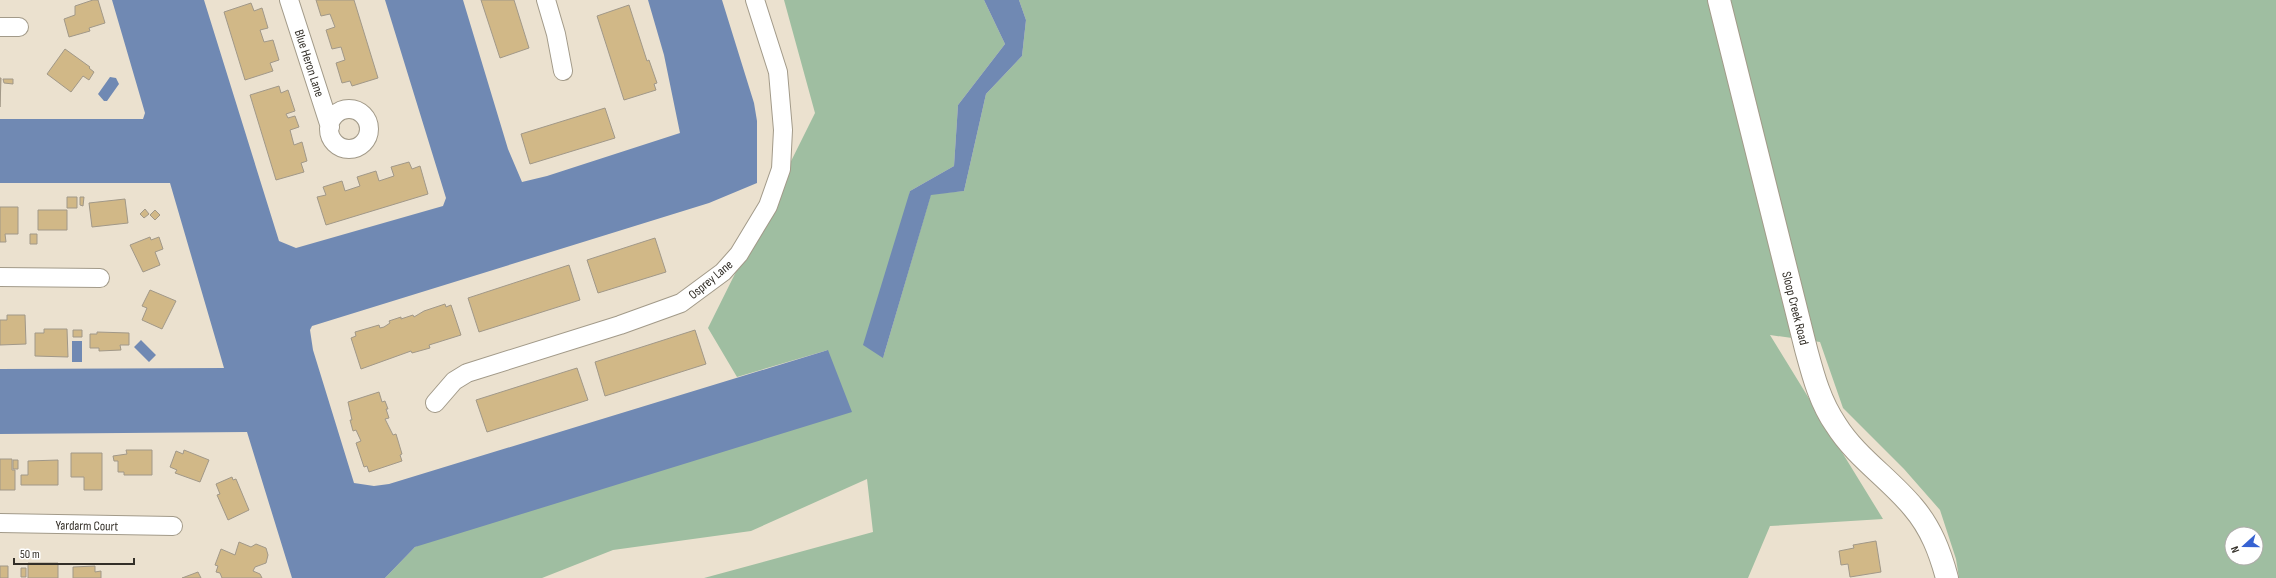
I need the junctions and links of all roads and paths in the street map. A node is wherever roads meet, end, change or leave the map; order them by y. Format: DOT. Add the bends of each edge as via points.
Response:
graph roads {
  1 [pos="289,0"];
  2 [pos="546,0"];
  3 [pos="755,0"];
  4 [pos="1719,0"];
  5 [pos="0,27"];
  6 [pos="19,27"];
  7 [pos="563,71"];
  8 [pos="330,126"];
  9 [pos="0,277"];
  10 [pos="100,278"];
  11 [pos="435,403"];
  12 [pos="0,523"];
  13 [pos="173,526"];
  14 [pos="1947,578"];
  1 -- 8 [label="street, Blue Heron Lane"];
  2 -- 7 [label="street"];
  3 -- 11 [label="street, Osprey Lane" via="778,72 784,130 780,174 768,206 739,254 723,272 682,303 467,373 454,381"];
  4 -- 14 [label="street, Sloop Creek Road" via="1806,349 1824,404 1836,426 1849,442 1914,507 1935,541"];
  5 -- 6 [label="street"];
  9 -- 10 [label="street"];
  12 -- 13 [label="street, Yardarm Court"];
}
